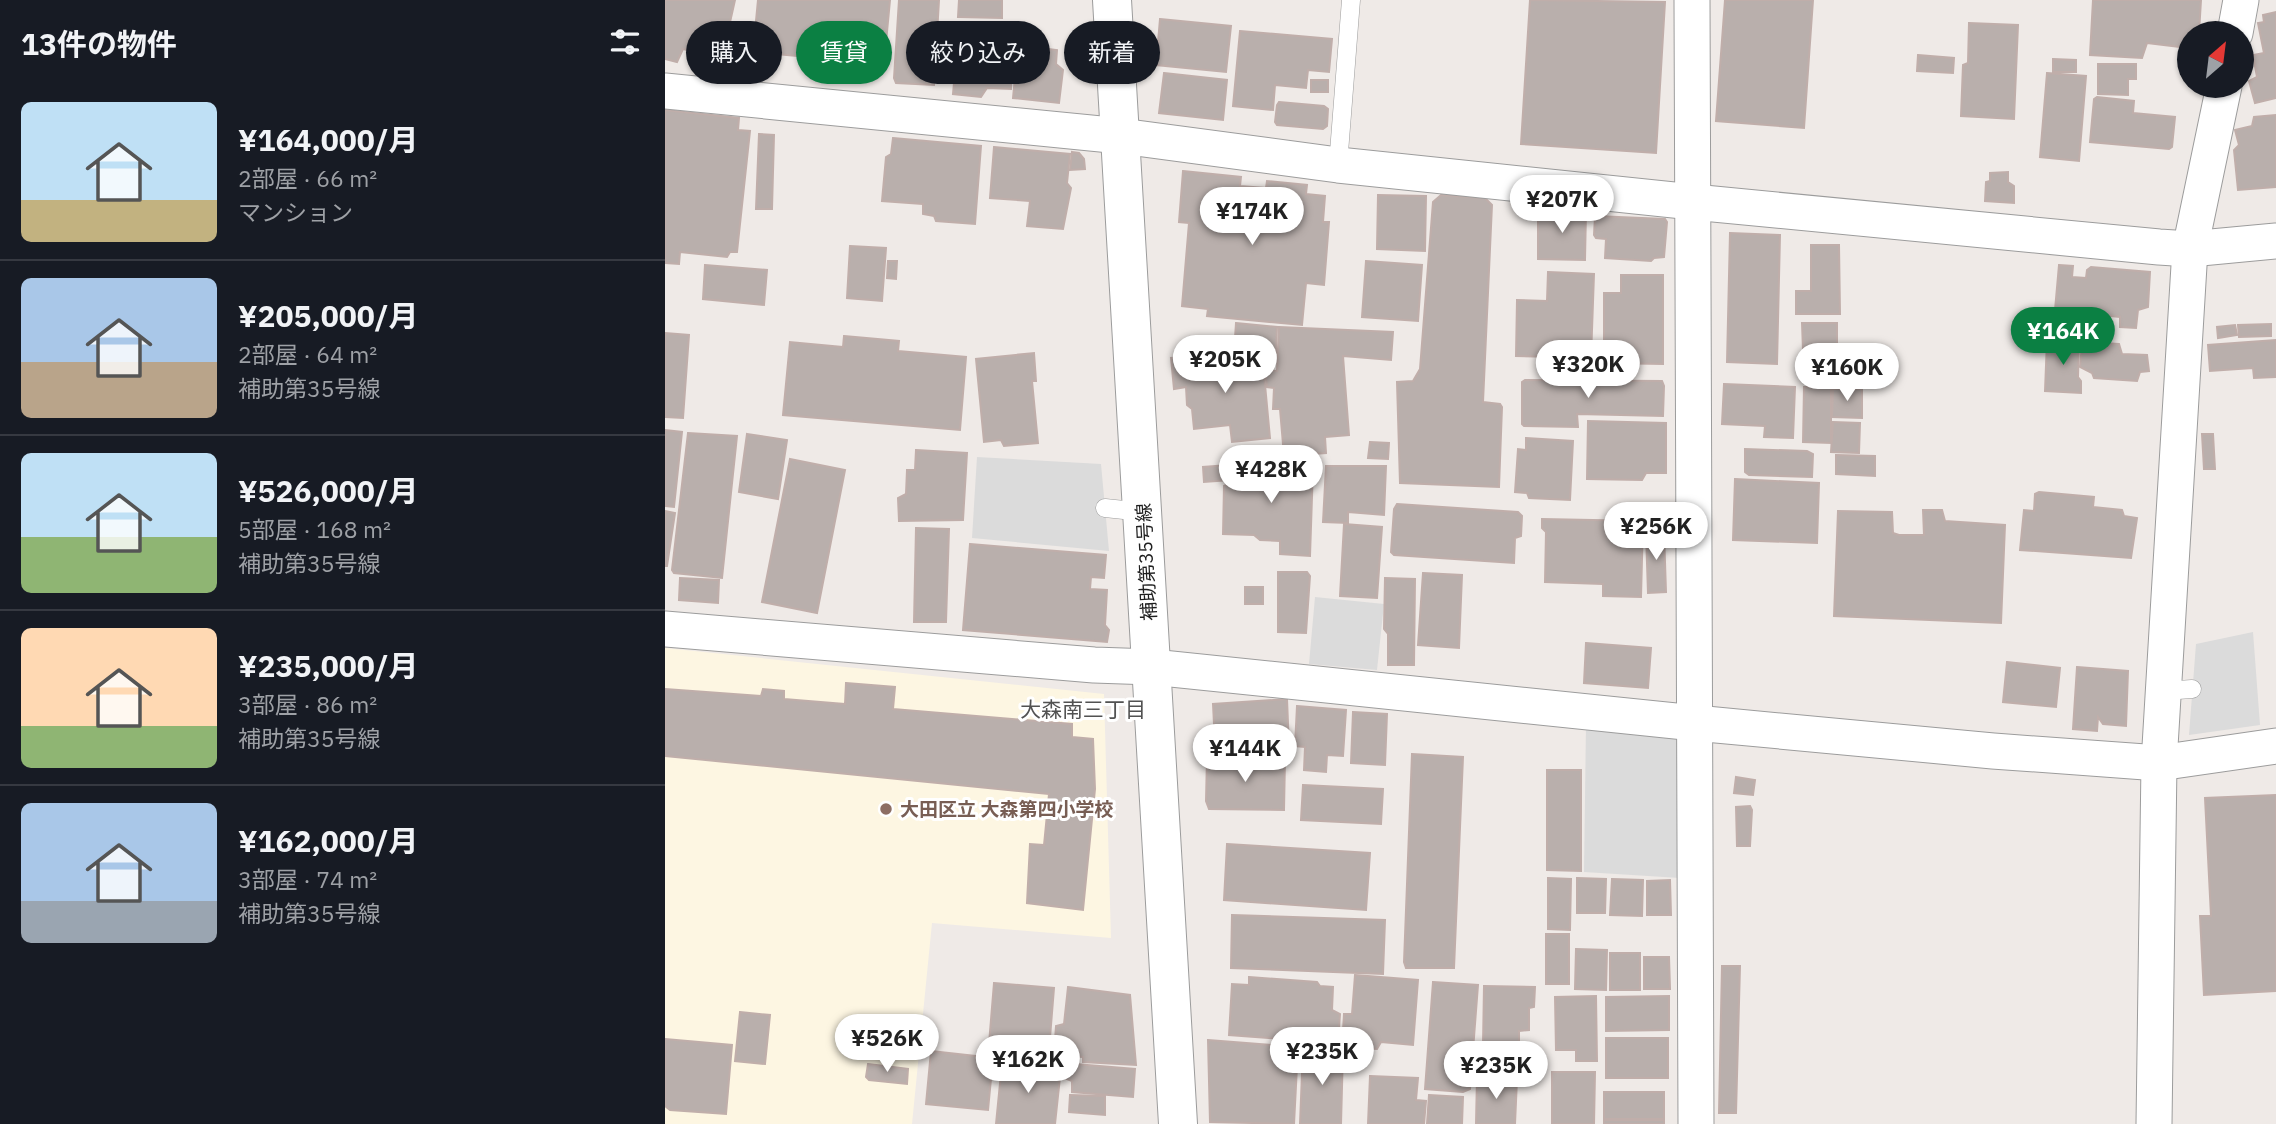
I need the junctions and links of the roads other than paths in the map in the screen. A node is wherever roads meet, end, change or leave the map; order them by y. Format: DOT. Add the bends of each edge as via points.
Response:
graph roads {
  1 [pos="1112,0"];
  2 [pos="1351,0"];
  3 [pos="1692,0"];
  4 [pos="2241,0"];
  5 [pos="2237,21"];
  6 [pos="665,91"];
  7 [pos="2221,98"];
  8 [pos="1121,136"];
  9 [pos="1338,165"];
  10 [pos="1693,202"];
  11 [pos="2276,241"];
  12 [pos="2190,249"];
  13 [pos="1105,508"];
  14 [pos="1143,512"];
  15 [pos="665,629"];
  16 [pos="1152,667"];
  17 [pos="1695,723"];
  18 [pos="2276,746"];
  19 [pos="2159,763"];
  20 [pos="1178,1124"];
  21 [pos="1696,1124"];
  22 [pos="2154,1124"];
  1 -- 8 [label="street, 補助第35号線"];
  2 -- 9 [label="lane"];
  3 -- 10 [label="street"];
  4 -- 5 [label="street"];
  6 -- 8 [label="street"];
  7 -- 12 [label="street"];
  8 -- 9 [label="street"];
  8 -- 14 [label="street, 補助第35号線"];
  9 -- 10 [label="street"];
  10 -- 12 [label="street"];
  10 -- 17 [label="street"];
  11 -- 12 [label="street"];
  12 -- 19 [label="street" via="2178,690"];
  13 -- 14 [label="lane"];
  14 -- 16 [label="street, 補助第35号線"];
  15 -- 16 [label="street"];
  16 -- 17 [label="street" via="1332,676 1631,723"];
  16 -- 20 [label="street, 補助第35号線"];
  17 -- 19 [label="street"];
  17 -- 21 [label="street" via="1688,815"];
  18 -- 19 [label="street"];
  19 -- 22 [label="street"];
}
